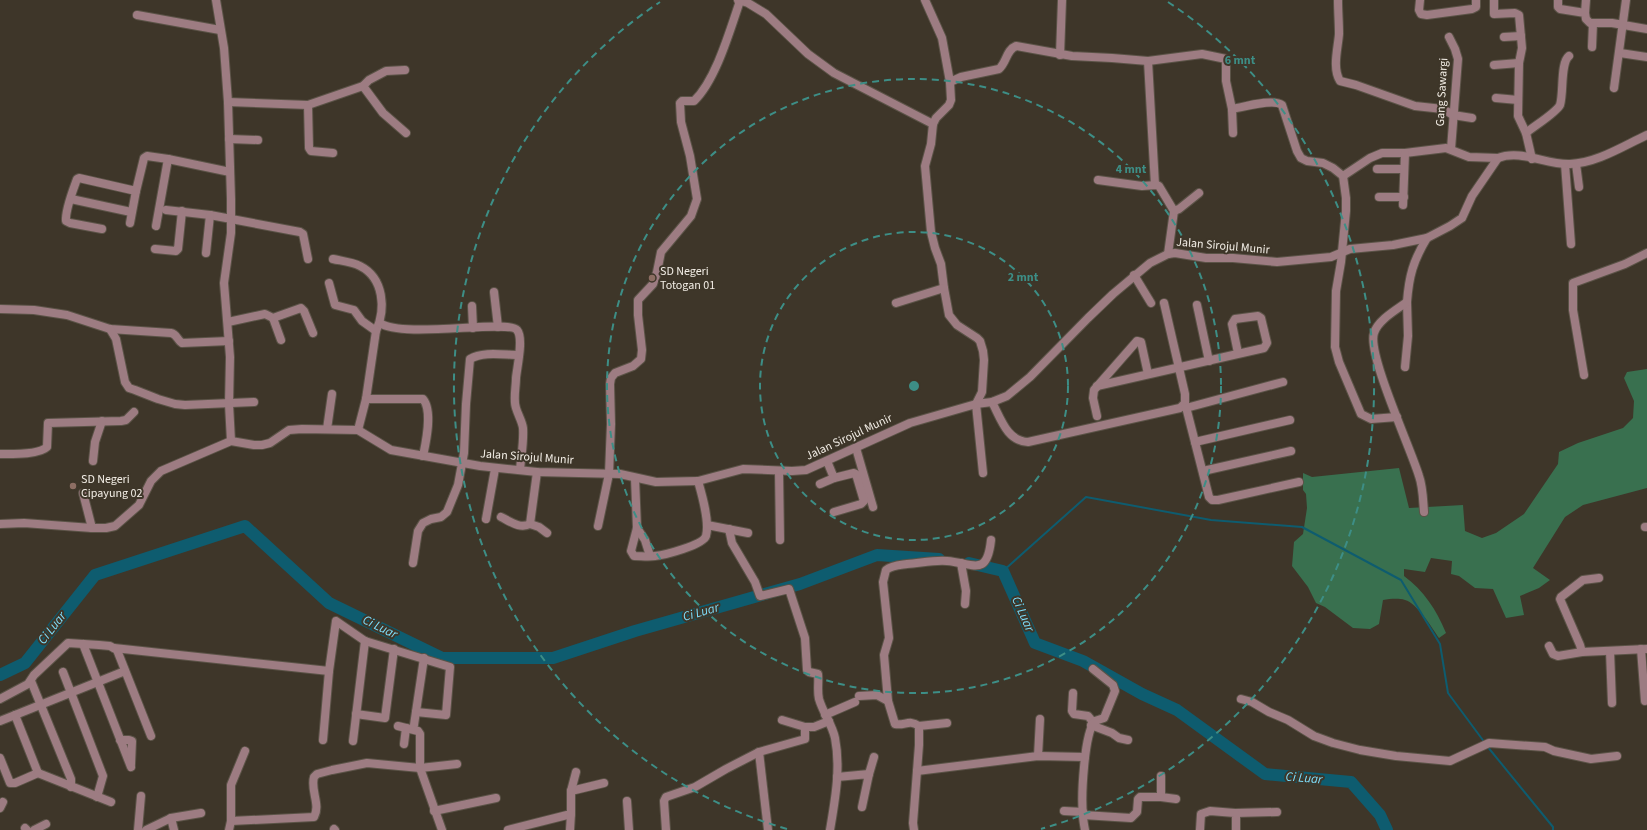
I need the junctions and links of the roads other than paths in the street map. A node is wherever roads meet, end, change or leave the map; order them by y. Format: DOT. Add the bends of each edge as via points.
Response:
graph roads {
  1 [pos="216,0"];
  2 [pos="739,0"];
  3 [pos="925,0"];
  4 [pos="1062,0"];
  5 [pos="1338,0"];
  6 [pos="1420,0"];
  7 [pos="1476,0"];
  8 [pos="1494,0"];
  9 [pos="1558,0"];
  10 [pos="1586,0"];
  11 [pos="1626,0"];
  12 [pos="1585,13"];
  13 [pos="137,15"];
  14 [pos="1593,23"];
  15 [pos="1622,26"];
  16 [pos="1647,29"];
  17 [pos="220,30"];
  18 [pos="1521,36"];
  19 [pos="1449,37"];
  20 [pos="1504,37"];
  21 [pos="1592,46"];
  22 [pos="1620,53"];
  23 [pos="1060,55"];
  24 [pos="1569,56"];
  25 [pos="1647,57"];
  26 [pos="1148,61"];
  27 [pos="1519,63"];
  28 [pos="1494,65"];
  29 [pos="405,70"];
  30 [pos="950,82"];
  31 [pos="362,86"];
  32 [pos="1614,88"];
  33 [pos="1496,98"];
  34 [pos="1518,100"];
  35 [pos="228,102"];
  36 [pos="308,105"];
  37 [pos="1232,109"];
  38 [pos="1453,115"];
  39 [pos="1472,118"];
  40 [pos="933,124"];
  41 [pos="406,133"];
  42 [pos="1233,133"];
  43 [pos="1526,133"];
  44 [pos="1647,135"];
  45 [pos="229,139"];
  46 [pos="258,140"];
  47 [pos="1451,149"];
  48 [pos="333,153"];
  49 [pos="1405,153"];
  50 [pos="1498,158"];
  51 [pos="168,159"];
  52 [pos="1532,159"];
  53 [pos="1565,164"];
  54 [pos="1576,164"];
  55 [pos="1377,169"];
  56 [pos="1404,169"];
  57 [pos="230,172"];
  58 [pos="1343,176"];
  59 [pos="1098,180"];
  60 [pos="1155,185"];
  61 [pos="1578,187"];
  62 [pos="136,191"];
  63 [pos="1199,193"];
  64 [pos="1379,197"];
  65 [pos="71,199"];
  66 [pos="166,210"];
  67 [pos="182,211"];
  68 [pos="1174,211"];
  69 [pos="131,212"];
  70 [pos="210,215"];
  71 [pos="231,219"];
  72 [pos="130,223"];
  73 [pos="156,226"];
  74 [pos="102,229"];
  75 [pos="1427,238"];
  76 [pos="1571,244"];
  77 [pos="156,249"];
  78 [pos="206,253"];
  79 [pos="1647,253"];
  80 [pos="1168,254"];
  81 [pos="1342,254"];
  82 [pos="308,259"];
  83 [pos="333,259"];
  84 [pos="1134,275"];
  85 [pos="329,284"];
  86 [pos="944,288"];
  87 [pos="494,292"];
  88 [pos="1151,302"];
  89 [pos="1407,302"];
  90 [pos="896,303"];
  91 [pos="1164,303"];
  92 [pos="1197,305"];
  93 [pos="472,306"];
  94 [pos="0,309"];
  95 [pos="273,318"];
  96 [pos="228,322"];
  97 [pos="378,327"];
  98 [pos="498,327"];
  99 [pos="473,328"];
  100 [pos="110,329"];
  101 [pos="313,333"];
  102 [pos="281,340"];
  103 [pos="229,341"];
  104 [pos="1238,353"];
  105 [pos="519,355"];
  106 [pos="1209,361"];
  107 [pos="1179,367"];
  108 [pos="1405,367"];
  109 [pos="1113,368"];
  110 [pos="1148,374"];
  111 [pos="1584,375"];
  112 [pos="1116,381"];
  113 [pos="1283,382"];
  114 [pos="1097,386"];
  115 [pos="332,394"];
  116 [pos="366,399"];
  117 [pos="254,402"];
  118 [pos="992,402"];
  119 [pos="229,404"];
  120 [pos="976,404"];
  121 [pos="1185,406"];
  122 [pos="134,412"];
  123 [pos="1097,416"];
  124 [pos="1397,417"];
  125 [pos="1290,420"];
  126 [pos="102,421"];
  127 [pos="327,429"];
  128 [pos="358,430"];
  129 [pos="231,442"];
  130 [pos="1195,442"];
  131 [pos="856,448"];
  132 [pos="1291,452"];
  133 [pos="0,454"];
  134 [pos="423,456"];
  135 [pos="93,461"];
  136 [pos="827,461"];
  137 [pos="462,463"];
  138 [pos="495,469"];
  139 [pos="520,470"];
  140 [pos="779,471"];
  141 [pos="1202,471"];
  142 [pos="537,472"];
  143 [pos="983,473"];
  144 [pos="609,474"];
  145 [pos="635,478"];
  146 [pos="834,478"];
  147 [pos="698,481"];
  148 [pos="1298,482"];
  149 [pos="820,484"];
  150 [pos="83,493"];
  151 [pos="873,508"];
  152 [pos="834,512"];
  153 [pos="1424,512"];
  154 [pos="501,517"];
  155 [pos="486,519"];
  156 [pos="0,524"];
  157 [pos="530,524"];
  158 [pos="707,525"];
  159 [pos="598,526"];
  160 [pos="92,528"];
  161 [pos="637,528"];
  162 [pos="729,529"];
  163 [pos="547,533"];
  164 [pos="748,533"];
  165 [pos="780,540"];
  166 [pos="991,540"];
  167 [pos="650,556"];
  168 [pos="961,563"];
  169 [pos="413,564"];
  170 [pos="1599,578"];
  171 [pos="965,604"];
  172 [pos="365,641"];
  173 [pos="83,644"];
  174 [pos="1549,646"];
  175 [pos="114,648"];
  176 [pos="394,649"];
  177 [pos="1644,649"];
  178 [pos="1610,651"];
  179 [pos="1582,652"];
  180 [pos="424,658"];
  181 [pos="1093,670"];
  182 [pos="125,671"];
  183 [pos="329,671"];
  184 [pos="63,672"];
  185 [pos="31,681"];
  186 [pos="97,683"];
  187 [pos="71,692"];
  188 [pos="1073,693"];
  189 [pos="0,699"];
  190 [pos="1241,699"];
  191 [pos="888,701"];
  192 [pos="1645,701"];
  193 [pos="1612,703"];
  194 [pos="42,704"];
  195 [pos="416,712"];
  196 [pos="356,714"];
  197 [pos="15,715"];
  198 [pos="827,718"];
  199 [pos="782,720"];
  200 [pos="1040,720"];
  201 [pos="0,721"];
  202 [pos="947,723"];
  203 [pos="1092,724"];
  204 [pos="406,726"];
  205 [pos="919,726"];
  206 [pos="805,727"];
  207 [pos="151,736"];
  208 [pos="120,740"];
  209 [pos="323,740"];
  210 [pos="1128,740"];
  211 [pos="353,741"];
  212 [pos="404,744"];
  213 [pos="244,751"];
  214 [pos="760,752"];
  215 [pos="1038,756"];
  216 [pos="1616,756"];
  217 [pos="874,757"];
  218 [pos="1085,757"];
  219 [pos="0,758"];
  220 [pos="457,764"];
  221 [pos="420,768"];
  222 [pos="917,771"];
  223 [pos="576,772"];
  224 [pos="38,774"];
  225 [pos="869,774"];
  226 [pos="1161,776"];
  227 [pos="838,777"];
  228 [pos="604,783"];
  229 [pos="71,786"];
  230 [pos="571,791"];
  231 [pos="97,796"];
  232 [pos="141,796"];
  233 [pos="1161,797"];
  234 [pos="496,798"];
  235 [pos="1176,799"];
  236 [pos="627,801"];
  237 [pos="111,802"];
  238 [pos="862,807"];
  239 [pos="434,811"];
  240 [pos="1064,811"];
  241 [pos="1277,812"];
  242 [pos="201,813"];
  243 [pos="1083,813"];
  244 [pos="1235,813"];
  245 [pos="571,814"];
  246 [pos="171,818"];
  247 [pos="231,821"];
  248 [pos="46,824"];
  249 [pos="34,830"];
  250 [pos="138,830"];
  251 [pos="146,830"];
  252 [pos="174,830"];
  253 [pos="229,830"];
  254 [pos="442,830"];
  255 [pos="508,830"];
  256 [pos="570,830"];
  257 [pos="629,830"];
  258 [pos="666,830"];
  259 [pos="768,830"];
  260 [pos="830,830"];
  261 [pos="914,830"];
  262 [pos="1085,830"];
  263 [pos="1200,830"];
  264 [pos="1236,830"];
  1 -- 17 [label="street"];
  2 -- 40 [label="street" via="766,14 808,54 834,73"];
  2 -- 144 [label="street" via="722,55 701,93 694,101 680,103 681,122 697,199 691,216 661,252 653,284 638,300 641,360 615,373 611,378"];
  3 -- 30 [label="street" via="942,38"];
  4 -- 23 [label="street"];
  5 -- 38 [label="street" via="1337,73 1340,81 1415,106 1443,109"];
  6 -- 7 [label="street" via="1420,12 1426,15 1472,9 1476,7"];
  8 -- 18 [label="street" via="1494,14 1519,15"];
  9 -- 12 [label="street" via="1558,7 1562,10"];
  10 -- 12 [label="street"];
  11 -- 15 [label="street"];
  12 -- 14 [label="street" via="1587,22"];
  13 -- 17 [label="street"];
  14 -- 15 [label="street"];
  14 -- 21 [label="street"];
  15 -- 16 [label="street"];
  15 -- 22 [label="street"];
  17 -- 35 [label="street"];
  18 -- 20 [label="street"];
  18 -- 27 [label="street"];
  19 -- 38 [label="street, Gang Sawargi" via="1458,59"];
  22 -- 25 [label="street"];
  22 -- 32 [label="street"];
  23 -- 26 [label="street"];
  23 -- 30 [label="street" via="1016,46 1010,50 999,69 961,77"];
  24 -- 43 [label="street" via="1565,61 1558,108"];
  26 -- 37 [label="street" via="1202,54 1225,58 1226,88"];
  26 -- 60 [label="street"];
  27 -- 28 [label="street"];
  27 -- 34 [label="street"];
  29 -- 31 [label="street" via="386,71"];
  30 -- 40 [label="street" via="949,105"];
  31 -- 36 [label="street"];
  31 -- 41 [label="street" via="383,113"];
  33 -- 34 [label="street"];
  34 -- 43 [label="street" via="1518,116"];
  35 -- 36 [label="street"];
  35 -- 45 [label="street"];
  36 -- 48 [label="street" via="309,148 311,151"];
  37 -- 42 [label="street"];
  37 -- 58 [label="street" via="1271,102 1280,103 1297,151 1302,158 1306,161 1323,162"];
  38 -- 39 [label="street"];
  38 -- 47 [label="street, Gang Sawargi"];
  40 -- 86 [label="street" via="924,171 931,232 941,264"];
  43 -- 52 [label="street"];
  44 -- 54 [label="street" via="1605,155"];
  45 -- 46 [label="street"];
  45 -- 57 [label="street"];
  47 -- 49 [label="street"];
  47 -- 50 [label="street" via="1469,157"];
  49 -- 56 [label="street"];
  49 -- 58 [label="street" via="1376,154"];
  50 -- 52 [label="street" via="1515,155"];
  50 -- 75 [label="street, Jalan Sirojul Munir" via="1472,196 1462,218"];
  51 -- 57 [label="street"];
  51 -- 62 [label="street" via="146,156 144,158"];
  51 -- 73 [label="street"];
  52 -- 53 [label="street"];
  53 -- 54 [label="street"];
  53 -- 76 [label="street"];
  54 -- 61 [label="street"];
  55 -- 56 [label="street"];
  56 -- 64 [label="street" via="1404,201"];
  57 -- 71 [label="street"];
  58 -- 81 [label="street" via="1346,211"];
  59 -- 60 [label="street" via="1142,186"];
  60 -- 68 [label="street" via="1162,190"];
  62 -- 65 [label="street" via="80,177 76,179"];
  62 -- 69 [label="street"];
  63 -- 68 [label="street"];
  65 -- 69 [label="street"];
  65 -- 74 [label="street" via="66,216 68,222"];
  66 -- 67 [label="street"];
  67 -- 70 [label="street"];
  67 -- 77 [label="street" via="178,249"];
  68 -- 80 [label="street"];
  69 -- 72 [label="street"];
  70 -- 71 [label="street"];
  70 -- 78 [label="street"];
  71 -- 82 [label="street" via="302,232"];
  71 -- 96 [label="street" via="224,283"];
  75 -- 81 [label="street, Jalan Sirojul Munir" via="1393,245 1350,249"];
  75 -- 89 [label="street" via="1411,268"];
  79 -- 111 [label="street" via="1573,283 1573,310"];
  80 -- 81 [label="street, Jalan Sirojul Munir" via="1272,262 1316,259"];
  80 -- 84 [label="street, Jalan Sirojul Munir"];
  81 -- 124 [label="street" via="1336,291 1334,340 1338,362 1361,414 1371,419"];
  83 -- 97 [label="street" via="361,267 376,281 382,298"];
  84 -- 88 [label="street"];
  84 -- 118 [label="street, Jalan Sirojul Munir" via="1030,377 1007,396"];
  85 -- 97 [label="street" via="335,304 354,310 362,321"];
  86 -- 90 [label="street"];
  86 -- 120 [label="street" via="949,315 957,325 977,338 981,346 984,360 982,392"];
  87 -- 98 [label="street"];
  89 -- 108 [label="street" via="1408,336"];
  89 -- 124 [label="street" via="1387,317 1374,332 1373,340 1377,361"];
  91 -- 107 [label="street"];
  92 -- 106 [label="street"];
  93 -- 99 [label="street"];
  94 -- 100 [label="street" via="34,310 67,315"];
  95 -- 96 [label="street" via="265,314"];
  95 -- 101 [label="street" via="301,308"];
  95 -- 102 [label="street"];
  96 -- 103 [label="street"];
  97 -- 99 [label="street"];
  97 -- 116 [label="street"];
  98 -- 99 [label="street"];
  98 -- 105 [label="street" via="517,330 520,341"];
  100 -- 103 [label="street" via="171,333 182,343"];
  100 -- 119 [label="street" via="116,339 125,382 129,388 180,404"];
  103 -- 119 [label="street"];
  104 -- 104 [label="street" via="1233,322 1235,319 1258,316 1261,318 1266,346"];
  104 -- 106 [label="street"];
  105 -- 137 [label="street" via="486,355 470,359"];
  105 -- 139 [label="street" via="515,405 523,428"];
  106 -- 107 [label="street"];
  107 -- 110 [label="street"];
  107 -- 121 [label="street"];
  109 -- 110 [label="street" via="1139,341"];
  109 -- 112 [label="street"];
  109 -- 114 [label="street"];
  110 -- 112 [label="street"];
  112 -- 114 [label="street"];
  113 -- 121 [label="street"];
  114 -- 123 [label="street" via="1093,394"];
  115 -- 127 [label="street"];
  116 -- 128 [label="street"];
  116 -- 134 [label="street" via="423,399 427,406 428,421"];
  117 -- 119 [label="street"];
  118 -- 120 [label="street, Jalan Sirojul Munir"];
  118 -- 121 [label="street" via="1007,431 1021,442"];
  119 -- 129 [label="street"];
  120 -- 131 [label="street, Jalan Sirojul Munir" via="910,423"];
  120 -- 143 [label="street"];
  121 -- 130 [label="street"];
  122 -- 126 [label="street" via="126,420"];
  124 -- 153 [label="street" via="1420,476"];
  125 -- 130 [label="street"];
  126 -- 133 [label="street" via="48,423 47,444 43,450"];
  126 -- 135 [label="street" via="95,442"];
  127 -- 128 [label="street, Jalan Sirojul Munir"];
  127 -- 129 [label="street, Jalan Sirojul Munir" via="291,430 262,445"];
  128 -- 134 [label="street, Jalan Sirojul Munir" via="391,450"];
  129 -- 160 [label="street" via="158,473 138,504 118,524 106,528"];
  130 -- 141 [label="street"];
  131 -- 136 [label="street, Jalan Sirojul Munir"];
  131 -- 151 [label="street"];
  132 -- 141 [label="street"];
  134 -- 137 [label="street, Jalan Sirojul Munir"];
  136 -- 140 [label="street, Jalan Sirojul Munir" via="806,470"];
  136 -- 146 [label="street"];
  137 -- 138 [label="street, Jalan Sirojul Munir"];
  137 -- 169 [label="street" via="454,496 447,512 423,523 418,531"];
  138 -- 139 [label="street, Jalan Sirojul Munir"];
  138 -- 155 [label="street"];
  139 -- 142 [label="street, Jalan Sirojul Munir"];
  140 -- 147 [label="street, Jalan Sirojul Munir" via="743,469"];
  140 -- 165 [label="street"];
  141 -- 148 [label="street" via="1212,500"];
  142 -- 144 [label="street, Jalan Sirojul Munir"];
  142 -- 157 [label="street"];
  144 -- 145 [label="street, Jalan Sirojul Munir"];
  144 -- 159 [label="street"];
  145 -- 147 [label="street, Jalan Sirojul Munir" via="656,482"];
  145 -- 161 [label="street"];
  146 -- 149 [label="street"];
  146 -- 152 [label="street" via="856,474 864,501"];
  147 -- 158 [label="street"];
  150 -- 160 [label="street"];
  154 -- 157 [label="street" via="519,526"];
  156 -- 160 [label="street" via="24,523"];
  157 -- 163 [label="street"];
  158 -- 162 [label="street"];
  158 -- 167 [label="street" via="706,537 701,542"];
  161 -- 167 [label="street" via="645,540"];
  161 -- 167 [label="street" via="631,553 634,556"];
  162 -- 164 [label="street"];
  162 -- 198 [label="street" via="732,543 755,582 760,596 789,589 805,638 807,670 818,674 818,696"];
  166 -- 168 [label="street" via="990,555 980,565 970,566"];
  168 -- 171 [label="street" via="966,590"];
  168 -- 191 [label="street" via="929,561 892,566 886,570 883,582 889,638 884,655"];
  170 -- 179 [label="street" via="1583,580 1560,599"];
  172 -- 176 [label="street"];
  172 -- 183 [label="street" via="336,621"];
  172 -- 196 [label="street"];
  173 -- 175 [label="street"];
  173 -- 185 [label="street" via="68,643 63,646"];
  173 -- 186 [label="street"];
  174 -- 179 [label="street" via="1555,656"];
  175 -- 182 [label="street"];
  175 -- 183 [label="street"];
  176 -- 180 [label="street"];
  176 -- 196 [label="street" via="385,718"];
  177 -- 178 [label="street"];
  177 -- 192 [label="street"];
  178 -- 179 [label="street"];
  178 -- 193 [label="street"];
  180 -- 195 [label="street"];
  180 -- 195 [label="street" via="450,667 446,715"];
  181 -- 203 [label="street" via="1113,685 1115,691 1104,718"];
  182 -- 186 [label="street"];
  182 -- 207 [label="street"];
  183 -- 209 [label="street"];
  184 -- 187 [label="street"];
  185 -- 189 [label="street" via="23,688"];
  185 -- 194 [label="street"];
  186 -- 187 [label="street"];
  186 -- 208 [label="street"];
  187 -- 194 [label="street"];
  187 -- 231 [label="street" via="103,776"];
  188 -- 203 [label="street" via="1072,711 1074,714 1088,716"];
  190 -- 216 [label="street" via="1252,702 1314,736 1333,743 1396,756 1450,761 1485,744 1545,746 1554,751 1591,759"];
  191 -- 198 [label="street" via="877,695 857,699"];
  191 -- 205 [label="street" via="895,724 912,722"];
  194 -- 197 [label="street"];
  194 -- 229 [label="street" via="71,779"];
  195 -- 204 [label="street"];
  196 -- 211 [label="street"];
  197 -- 201 [label="street"];
  197 -- 224 [label="street"];
  198 -- 206 [label="street" via="814,727"];
  198 -- 227 [label="street" via="834,736"];
  199 -- 206 [label="street"];
  200 -- 215 [label="street"];
  202 -- 205 [label="street"];
  203 -- 210 [label="street"];
  203 -- 218 [label="street"];
  204 -- 212 [label="street"];
  204 -- 221 [label="street" via="420,734"];
  205 -- 222 [label="street"];
  206 -- 214 [label="street" via="805,739"];
  213 -- 247 [label="street" via="231,785"];
  214 -- 258 [label="street" via="695,787 666,797"];
  214 -- 259 [label="street"];
  215 -- 218 [label="street"];
  215 -- 222 [label="street"];
  217 -- 225 [label="street"];
  218 -- 243 [label="street"];
  219 -- 224 [label="street" via="10,783"];
  220 -- 221 [label="street"];
  221 -- 239 [label="street"];
  221 -- 247 [label="street" via="367,763 317,774 312,786 317,807 314,817"];
  222 -- 261 [label="street"];
  223 -- 230 [label="street"];
  224 -- 229 [label="street"];
  225 -- 227 [label="street"];
  225 -- 238 [label="street"];
  226 -- 233 [label="street"];
  227 -- 260 [label="street"];
  228 -- 230 [label="street"];
  229 -- 231 [label="street"];
  230 -- 245 [label="street"];
  231 -- 237 [label="street"];
  232 -- 250 [label="street"];
  233 -- 235 [label="street"];
  233 -- 243 [label="street" via="1139,798 1137,812 1131,818"];
  234 -- 239 [label="street"];
  236 -- 257 [label="street"];
  239 -- 254 [label="street"];
  240 -- 243 [label="street"];
  241 -- 244 [label="street"];
  242 -- 246 [label="street"];
  243 -- 262 [label="street"];
  244 -- 263 [label="street" via="1210,810 1202,813"];
  244 -- 264 [label="street"];
  245 -- 255 [label="street"];
  245 -- 256 [label="street"];
  246 -- 251 [label="street"];
  246 -- 252 [label="street"];
  247 -- 253 [label="street"];
  248 -- 249 [label="street"];
}
